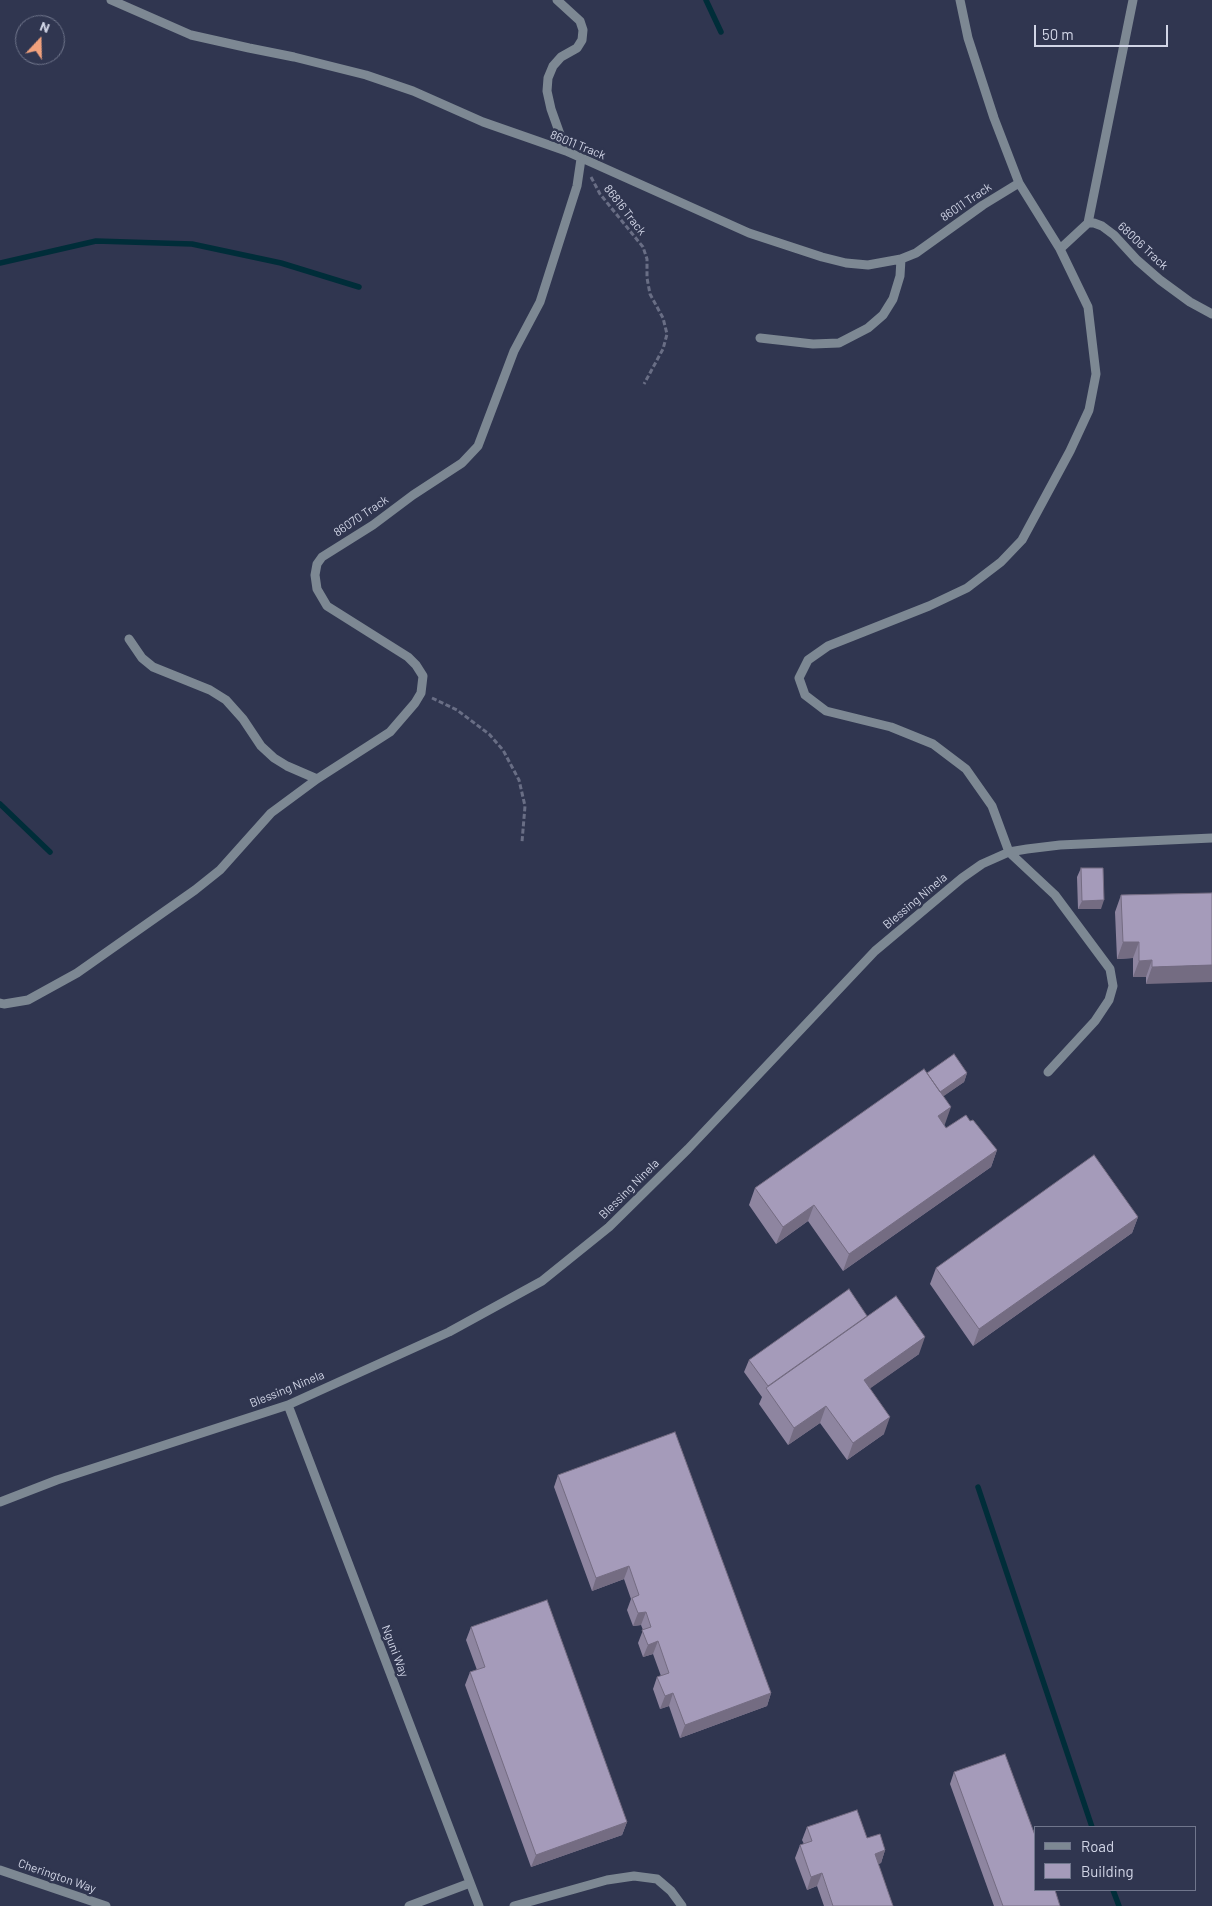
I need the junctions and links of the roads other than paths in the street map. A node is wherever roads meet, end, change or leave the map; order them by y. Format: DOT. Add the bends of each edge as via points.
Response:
graph roads {
  1 [pos="111,0"];
  2 [pos="557,0"];
  3 [pos="960,0"];
  4 [pos="1133,0"];
  5 [pos="566,152"];
  6 [pos="582,159"];
  7 [pos="1019,183"];
  8 [pos="1088,223"];
  9 [pos="1060,250"];
  10 [pos="901,259"];
  11 [pos="1212,314"];
  12 [pos="760,338"];
  13 [pos="129,639"];
  14 [pos="316,778"];
  15 [pos="1212,838"];
  16 [pos="1009,852"];
  17 [pos="0,1003"];
  18 [pos="1048,1072"];
  19 [pos="288,1405"];
  20 [pos="0,1502"];
  21 [pos="0,1870"];
  22 [pos="470,1883"];
  23 [pos="106,1906"];
  24 [pos="409,1906"];
  25 [pos="479,1906"];
  26 [pos="514,1906"];
  27 [pos="682,1906"];
  1 -- 5 [label="street, 86011 Track" via="192,35 366,75"];
  2 -- 5 [label="street" via="580,21 583,30 577,48 552,66 548,78 550,109"];
  3 -- 7 [label="street" via="968,38"];
  4 -- 8 [label="street"];
  5 -- 6 [label="street, 86011 Track"];
  6 -- 10 [label="street, 86011 Track" via="749,233 822,257 868,264"];
  6 -- 14 [label="street, 86070 Track" via="577,186 540,302 511,358 478,446 462,463 322,557 318,564 315,575 317,590 327,606 408,657 423,676 421,693 390,732"];
  7 -- 9 [label="street"];
  7 -- 10 [label="street, 86011 Track" via="916,253"];
  8 -- 9 [label="street"];
  8 -- 11 [label="street, 68006 Track" via="1102,226 1160,280"];
  9 -- 16 [label="street" via="1088,307 1096,374 1089,410 1022,540 1001,562 967,588 828,646 808,660 799,678 805,695 826,711 891,727 933,744 966,769 992,806"];
  10 -- 12 [label="street" via="893,299 868,328 840,343 813,344"];
  13 -- 14 [label="street" via="153,667 210,690 226,700 274,758"];
  14 -- 17 [label="street" via="271,813 220,870 195,890 77,973 28,1000"];
  15 -- 16 [label="street, Blessing Ninela" via="1060,845"];
  16 -- 18 [label="street" via="1055,895 1110,969 1113,986 1109,1000 1095,1021"];
  16 -- 19 [label="street, Blessing Ninela" via="982,864 962,878 875,951 616,1221 542,1280 449,1332"];
  19 -- 20 [label="street, Blessing Ninela" via="66,1477"];
  19 -- 22 [label="street, Nguni Way"];
  21 -- 23 [label="street, Cherington Way"];
  22 -- 24 [label="street"];
  22 -- 25 [label="street, Nguni Way"];
  26 -- 27 [label="street" via="607,1880 634,1876 657,1879"];
}
